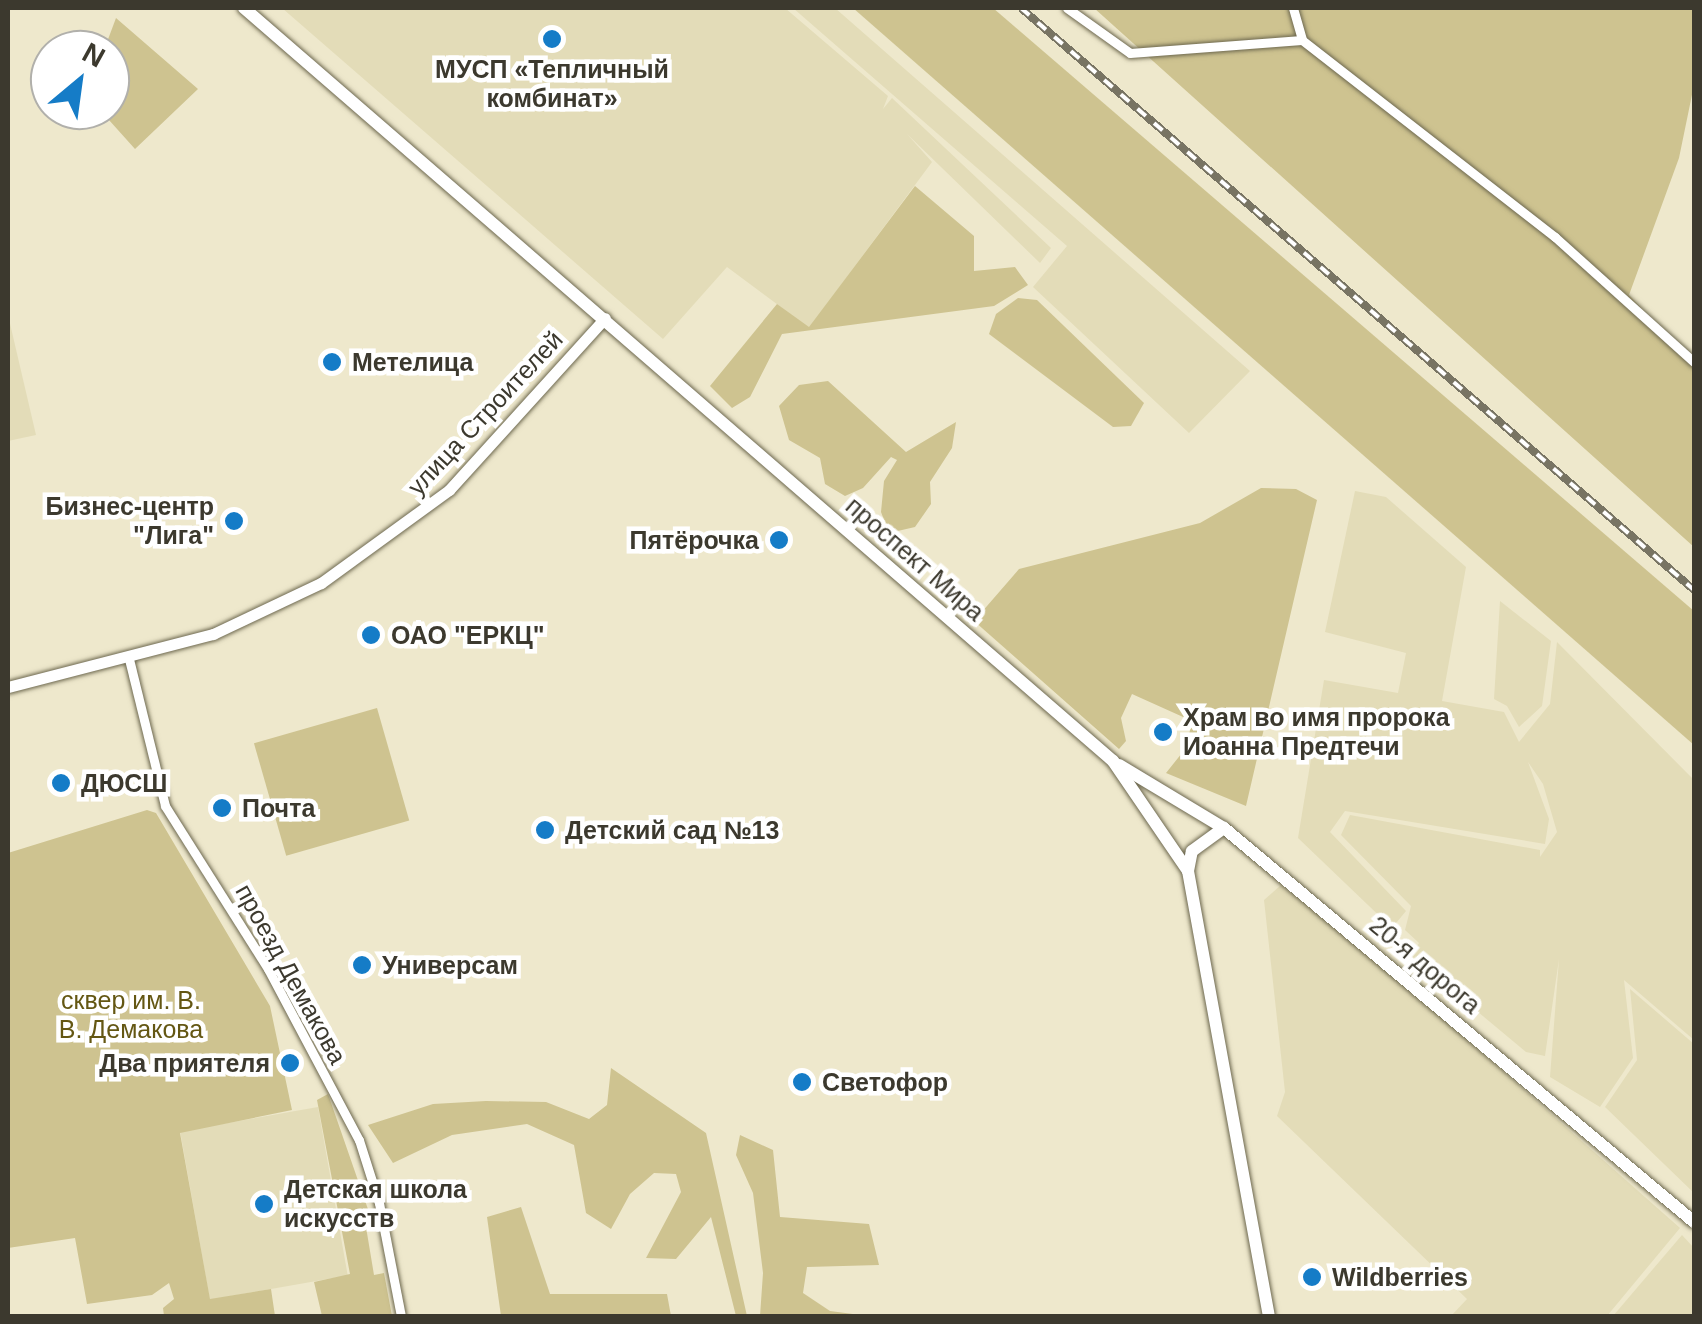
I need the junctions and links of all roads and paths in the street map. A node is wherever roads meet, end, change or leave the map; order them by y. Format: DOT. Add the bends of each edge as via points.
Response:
graph roads {
  1 [pos="244,8"];
  2 [pos="1067,8"];
  3 [pos="1293,8"];
  4 [pos="1302,40"];
  5 [pos="604,318"];
  6 [pos="1694,362"];
  7 [pos="129,659"];
  8 [pos="8,687"];
  9 [pos="1113,762"];
  10 [pos="1224,828"];
  11 [pos="1188,871"];
  12 [pos="1694,1222"];
  13 [pos="401,1316"];
  14 [pos="1269,1316"];
  1 -- 5 [label="main road, проспект Мира"];
  2 -- 4 [label="street" via="1130,53"];
  3 -- 4 [label="street"];
  4 -- 6 [label="street" via="1555,237"];
  5 -- 7 [label="street, улица Строителей" via="411,523 264,614"];
  5 -- 9 [label="main road, проспект Мира"];
  7 -- 8 [label="street, улица Строителей"];
  7 -- 13 [label="street, проезд Демакова" via="166,806 268,970 359,1140 380,1203"];
  9 -- 10 [label="main road, 20-я дорога"];
  9 -- 11 [label="main road, проспект Мира"];
  10 -- 11 [label="main road" via="1192,851"];
  10 -- 12 [label="main road, 20-я дорога"];
  11 -- 14 [label="main road, проспект Мира"];
}
